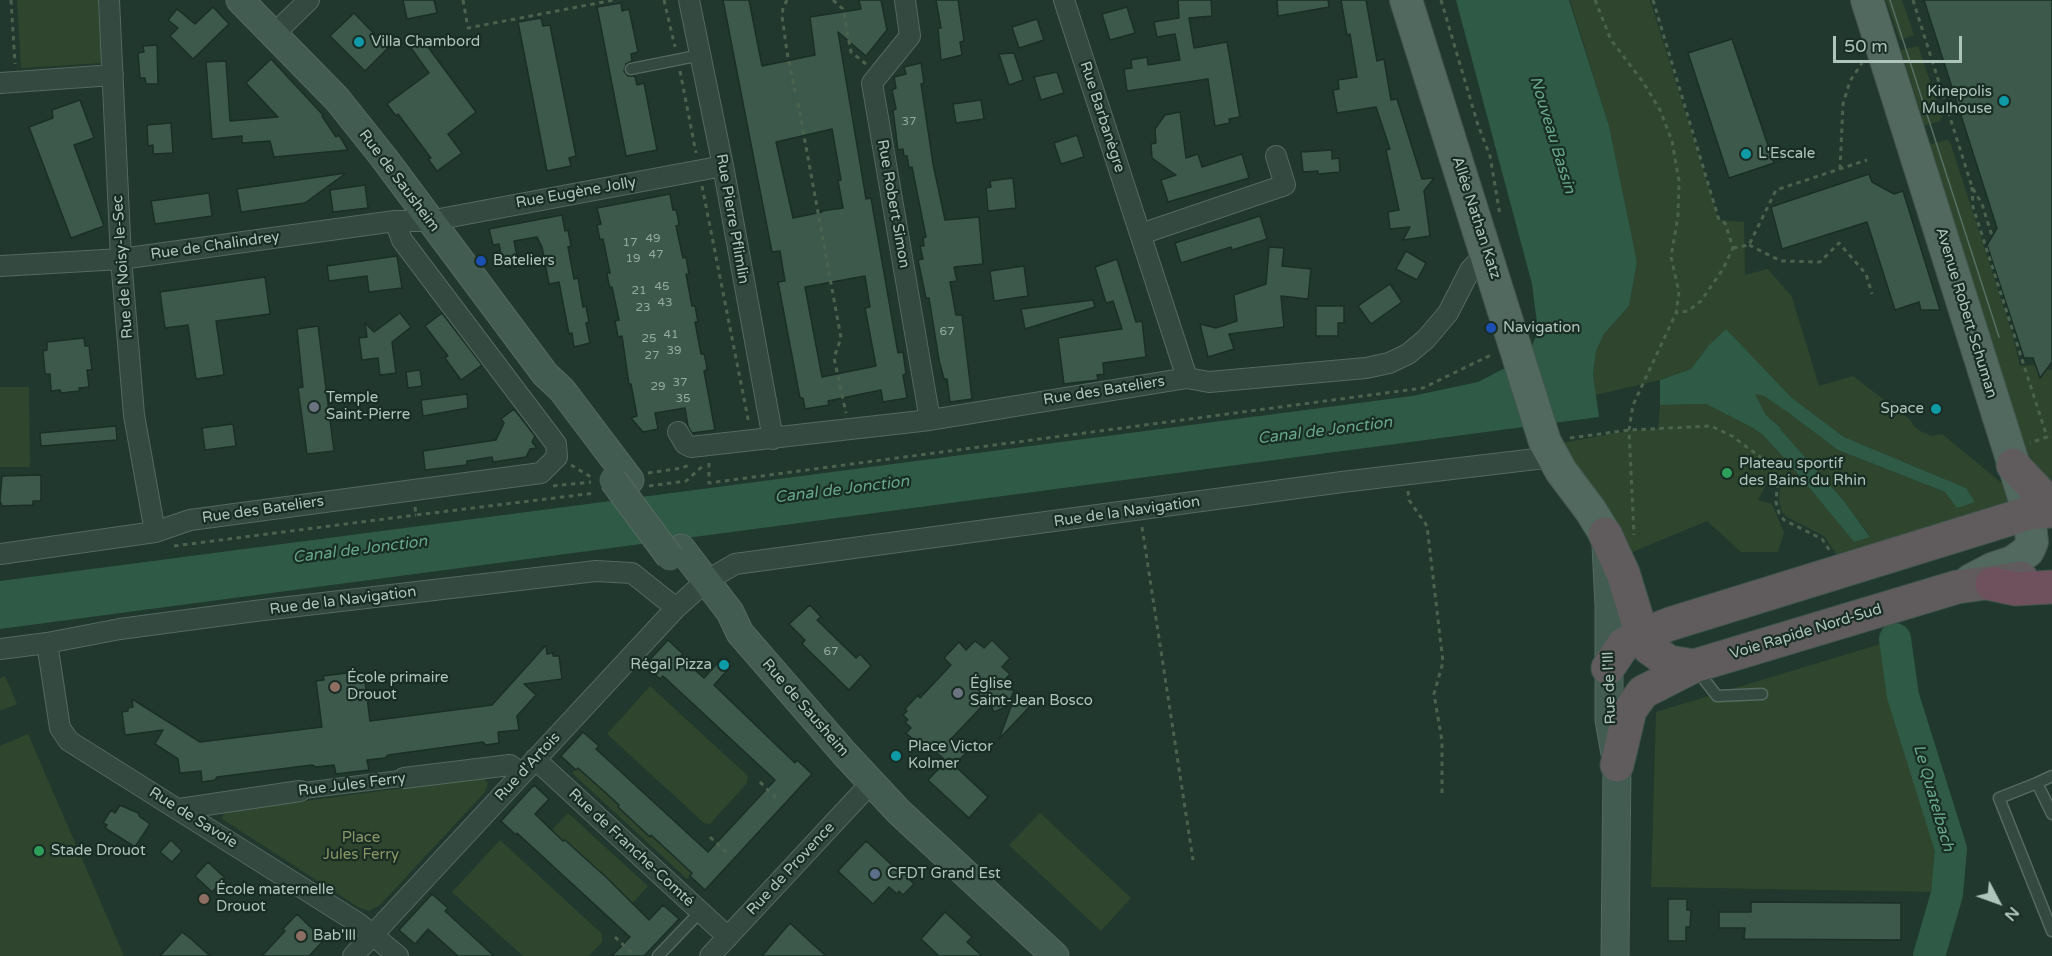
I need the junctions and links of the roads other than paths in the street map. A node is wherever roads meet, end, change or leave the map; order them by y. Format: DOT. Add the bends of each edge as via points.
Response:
graph roads {
  1 [pos="110,0"];
  2 [pos="240,0"];
  3 [pos="309,0"];
  4 [pos="689,0"];
  5 [pos="905,0"];
  6 [pos="1064,0"];
  7 [pos="1406,0"];
  8 [pos="1867,0"];
  9 [pos="274,34"];
  10 [pos="701,55"];
  11 [pos="631,69"];
  12 [pos="113,75"];
  13 [pos="8,82"];
  14 [pos="1276,156"];
  15 [pos="723,166"];
  16 [pos="395,221"];
  17 [pos="429,221"];
  18 [pos="1141,234"];
  19 [pos="1487,252"];
  20 [pos="121,260"];
  21 [pos="0,266"];
  22 [pos="1187,378"];
  23 [pos="930,420"];
  24 [pos="678,432"];
  25 [pos="773,439"];
  26 [pos="1554,444"];
  27 [pos="2017,455"];
  28 [pos="561,460"];
  29 [pos="2044,509"];
  30 [pos="1620,535"];
  31 [pos="159,540"];
  32 [pos="0,554"];
  33 [pos="2052,573"];
  34 [pos="1992,584"];
  35 [pos="1957,587"];
  36 [pos="2052,588"];
  37 [pos="692,593"];
  38 [pos="1642,634"];
  39 [pos="47,643"];
  40 [pos="0,649"];
  41 [pos="1694,666"];
  42 [pos="1608,668"];
  43 [pos="1762,694"];
  44 [pos="1617,765"];
  45 [pos="528,766"];
  46 [pos="2052,776"];
  47 [pos="404,778"];
  48 [pos="871,783"];
  49 [pos="2037,783"];
  50 [pos="300,791"];
  51 [pos="179,809"];
  52 [pos="2052,814"];
  53 [pos="700,912"];
  54 [pos="2052,931"];
  55 [pos="374,934"];
  56 [pos="728,938"];
  57 [pos="354,956"];
  58 [pos="398,956"];
  59 [pos="658,956"];
  60 [pos="710,956"];
  61 [pos="1055,956"];
  62 [pos="1615,956"];
  1 -- 12 [label="street, Rue de Noisy-le-Sec"];
  2 -- 9 [label="main road, Rue de Sausheim"];
  3 -- 9 [label="street"];
  4 -- 10 [label="street, Rue Pierre Pflimlin"];
  5 -- 23 [label="street, Rue Robert Simon" via="910,36 872,83"];
  6 -- 18 [label="street, Rue Barbanègre"];
  7 -- 19 [label="main road, Allée Nathan Katz"];
  8 -- 27 [label="main road, Avenue Robert Schuman"];
  9 -- 17 [label="main road, Rue de Sausheim" via="337,99"];
  10 -- 11 [label="lane"];
  10 -- 15 [label="street, Rue Pierre Pflimlin"];
  12 -- 13 [label="street"];
  12 -- 20 [label="street, Rue de Noisy-le-Sec"];
  14 -- 18 [label="street" via="1285,185"];
  15 -- 17 [label="street, Rue Eugène Jolly"];
  15 -- 25 [label="street, Rue Pierre Pflimlin"];
  16 -- 17 [label="street, Rue de Chalindrey"];
  16 -- 20 [label="street, Rue de Chalindrey"];
  16 -- 28 [label="street, Rue de Sausheim" via="402,240 556,444"];
  17 -- 37 [label="main road, Rue de Sausheim" via="545,374 562,390 616,481 676,553"];
  18 -- 22 [label="street, Rue Barbanègre"];
  19 -- 22 [label="street, Rue des Bateliers" via="1470,270 1448,313 1426,339 1389,363 1209,382"];
  19 -- 26 [label="main road, Allée Nathan Katz"];
  20 -- 21 [label="street, Rue de Chalindrey"];
  20 -- 31 [label="street, Rue de Noisy-le-Sec" via="134,415"];
  22 -- 23 [label="street, Rue des Bateliers"];
  23 -- 25 [label="street, Rue des Bateliers"];
  24 -- 25 [label="street, Rue des Bateliers" via="691,447"];
  26 -- 30 [label="main road, Rue de l'Ill" via="1592,511"];
  26 -- 37 [label="street, Rue de la Navigation" via="1405,474 735,564"];
  27 -- 29 [label="highway" via="2045,499"];
  28 -- 31 [label="street, Rue des Bateliers" via="528,476 190,520"];
  29 -- 35 [label="main road" via="2028,551 2013,562"];
  29 -- 38 [label="highway"];
  30 -- 38 [label="highway" via="1623,573"];
  30 -- 42 [label="main road, Rue de l'Ill" via="1609,607"];
  31 -- 32 [label="street, Rue des Bateliers"];
  33 -- 34 [label="highway, Voie Rapide Nord-Sud"];
  34 -- 35 [label="highway, Voie Rapide Nord-Sud"];
  34 -- 36 [label="highway" via="2016,589"];
  35 -- 41 [label="highway, Voie Rapide Nord-Sud"];
  37 -- 39 [label="street, Rue de la Navigation" via="632,573 596,570 255,611"];
  37 -- 45 [label="street, Rue d'Artois"];
  37 -- 48 [label="main road, Rue de Sausheim" via="730,612 740,633"];
  38 -- 41 [label="highway" via="1649,648 1660,657"];
  38 -- 42 [label="highway" via="1624,645"];
  39 -- 40 [label="street, Rue de la Navigation"];
  39 -- 51 [label="street, Rue de Savoie" via="60,728 69,741"];
  41 -- 43 [label="lane" via="1717,696"];
  41 -- 44 [label="highway, Voie Rapide Nord-Sud" via="1643,692 1630,710"];
  42 -- 44 [label="main road, Rue de l'Ill" via="1609,720"];
  44 -- 62 [label="main road, Rue de l'Ill"];
  45 -- 47 [label="street, Rue Jules Ferry"];
  45 -- 53 [label="street, Rue de Franche-Comté"];
  45 -- 55 [label="street, Rue d'Artois"];
  46 -- 49 [label="lane"];
  47 -- 50 [label="street, Rue Jules Ferry"];
  48 -- 56 [label="street, Rue de Provence"];
  48 -- 61 [label="main road, Rue de Sausheim"];
  49 -- 52 [label="lane"];
  49 -- 54 [label="lane" via="1998,798"];
  50 -- 51 [label="street, Rue Jules Ferry"];
  51 -- 55 [label="street, Rue de Savoie"];
  53 -- 56 [label="street, Rue de Franche-Comté"];
  53 -- 59 [label="lane"];
  55 -- 57 [label="street, Rue d'Artois"];
  55 -- 58 [label="street, Rue de Savoie"];
  56 -- 60 [label="street, Rue de Provence"];
}
